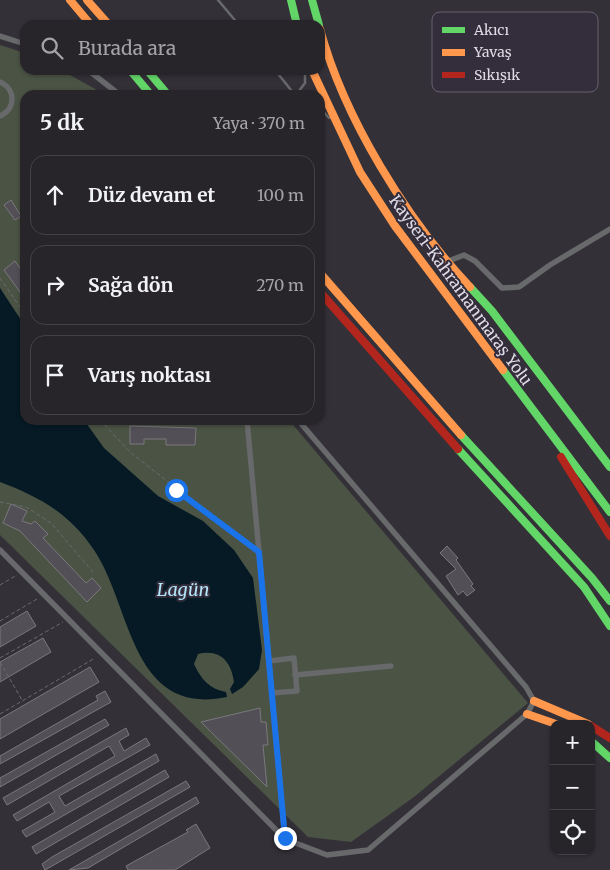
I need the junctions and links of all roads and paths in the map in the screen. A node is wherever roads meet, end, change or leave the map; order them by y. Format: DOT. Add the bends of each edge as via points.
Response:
graph roads {
  1 [pos="70,0"];
  2 [pos="88,0"];
  3 [pos="218,0"];
  4 [pos="291,0"];
  5 [pos="312,0"];
  6 [pos="87,20"];
  7 [pos="105,20"];
  8 [pos="235,20"];
  9 [pos="296,20"];
  10 [pos="318,20"];
  11 [pos="0,36"];
  12 [pos="20,42"];
  13 [pos="325,48"];
  14 [pos="94,75"];
  15 [pos="134,75"];
  16 [pos="151,75"];
  17 [pos="279,75"];
  18 [pos="305,75"];
  19 [pos="314,75"];
  20 [pos="0,82"];
  21 [pos="114,90"];
  22 [pos="147,90"];
  23 [pos="164,90"];
  24 [pos="291,90"];
  25 [pos="299,90"];
  26 [pos="321,90"];
  27 [pos="325,98"];
  28 [pos="325,113"];
  29 [pos="0,116"];
  30 [pos="338,127"];
  31 [pos="610,229"];
  32 [pos="446,262"];
  33 [pos="0,278"];
  34 [pos="325,279"];
  35 [pos="325,298"];
  36 [pos="20,307"];
  37 [pos="534,413"];
  38 [pos="105,425"];
  39 [pos="247,425"];
  40 [pos="302,425"];
  41 [pos="586,434"];
  42 [pos="610,458"];
  43 [pos="610,467"];
  44 [pos="0,502"];
  45 [pos="610,512"];
  46 [pos="610,536"];
  47 [pos="0,550"];
  48 [pos="259,552"];
  49 [pos="22,572"];
  50 [pos="94,572"];
  51 [pos="0,585"];
  52 [pos="44,595"];
  53 [pos="610,601"];
  54 [pos="68,619"];
  55 [pos="0,621"];
  56 [pos="610,626"];
  57 [pos="103,653"];
  58 [pos="0,658"];
  59 [pos="269,661"];
  60 [pos="0,662"];
  61 [pos="391,666"];
  62 [pos="295,675"];
  63 [pos="272,693"];
  64 [pos="22,700"];
  65 [pos="534,701"];
  66 [pos="0,714"];
  67 [pos="527,714"];
  68 [pos="579,720"];
  69 [pos="550,722"];
  70 [pos="595,729"];
  71 [pos="610,738"];
  72 [pos="595,745"];
  73 [pos="610,758"];
  74 [pos="285,838"];
  1 -- 6 [label="main road"];
  2 -- 7 [label="main road"];
  3 -- 8 [label="lane"];
  4 -- 9 [label="main road"];
  5 -- 10 [label="main road"];
  11 -- 12 [label="street"];
  13 -- 32 [label="main road, Kayseri-Kahramanmaraş Yolu" via="364,137"];
  14 -- 21 [label="street"];
  15 -- 22 [label="main road"];
  16 -- 23 [label="main road"];
  17 -- 24 [label="lane"];
  18 -- 25 [label="lane" via="305,83"];
  19 -- 26 [label="main road, Kayseri-Kahramanmaraş Yolu"];
  20 -- 29 [label="street" via="8,88 12,98 9,110"];
  27 -- 30 [label="main road, Kayseri-Kahramanmaraş Yolu"];
  28 -- 30 [label="lane"];
  30 -- 37 [label="main road, Kayseri-Kahramanmaraş Yolu" via="360,172 396,226"];
  31 -- 32 [label="street" via="519,287 502,288 475,260 464,255"];
  32 -- 41 [label="main road, Kayseri-Kahramanmaraş Yolu" via="492,311"];
  33 -- 36 [label="path"];
  34 -- 53 [label="main road" via="422,393"];
  35 -- 56 [label="main road" via="414,402 584,587"];
  37 -- 45 [label="main road, Kayseri-Kahramanmaraş Yolu"];
  37 -- 46 [label="main road"];
  38 -- 48 [label="path" via="146,465"];
  39 -- 48 [label="street"];
  40 -- 65 [label="street" via="526,687"];
  41 -- 42 [label="main road"];
  41 -- 43 [label="main road, Kayseri-Kahramanmaraş Yolu"];
  44 -- 50 [label="path" via="26,507 51,523"];
  47 -- 49 [label="street"];
  48 -- 59 [label="street"];
  49 -- 51 [label="path"];
  49 -- 52 [label="street"];
  52 -- 54 [label="street"];
  52 -- 55 [label="path"];
  54 -- 57 [label="street"];
  54 -- 58 [label="path"];
  57 -- 64 [label="path"];
  57 -- 74 [label="street"];
  59 -- 62 [label="street" via="294,658"];
  59 -- 63 [label="street"];
  60 -- 64 [label="path"];
  61 -- 62 [label="street"];
  62 -- 63 [label="street" via="297,691"];
  63 -- 74 [label="street"];
  64 -- 66 [label="path"];
  65 -- 67 [label="street"];
  65 -- 68 [label="main road"];
  67 -- 69 [label="main road"];
  67 -- 74 [label="street" via="368,850 326,855"];
  70 -- 71 [label="main road"];
  72 -- 73 [label="main road"];
}
